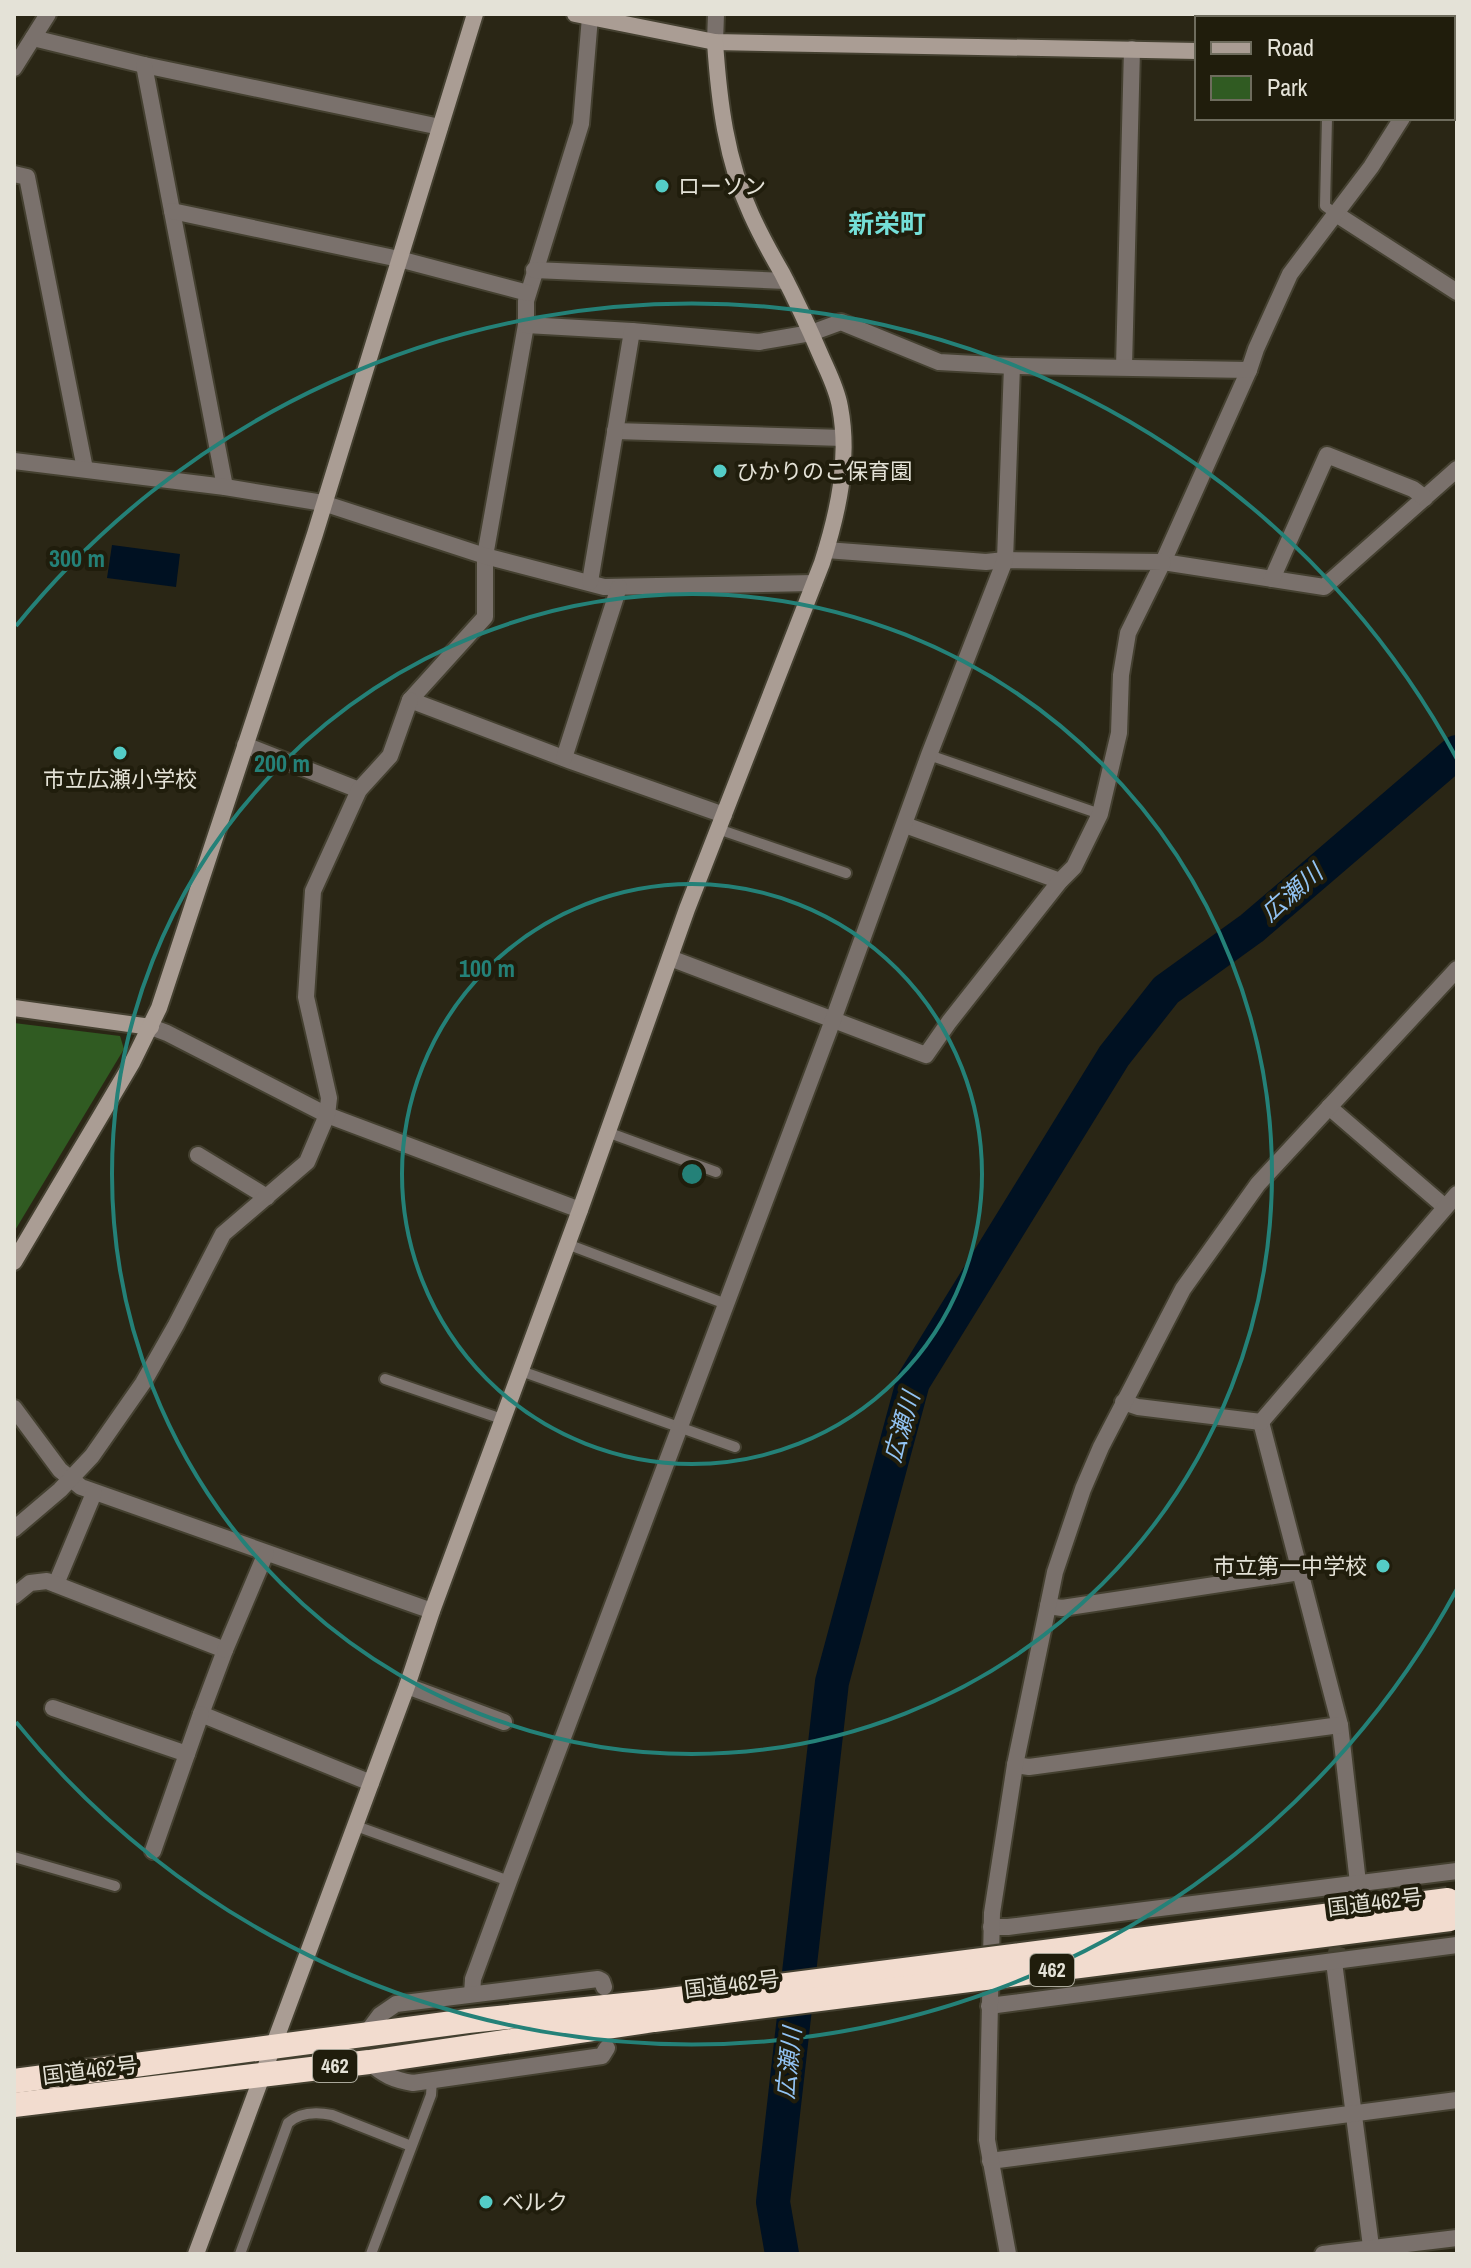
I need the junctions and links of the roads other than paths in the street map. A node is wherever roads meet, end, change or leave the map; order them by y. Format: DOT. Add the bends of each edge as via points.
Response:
graph roads {
  1 [pos="48,14"];
  2 [pos="475,14"];
  3 [pos="716,14"];
  4 [pos="582,16"];
  5 [pos="631,20"];
  6 [pos="33,38"];
  7 [pos="715,42"];
  8 [pos="1132,49"];
  9 [pos="1195,51"];
  10 [pos="144,65"];
  11 [pos="14,68"];
  12 [pos="1327,120"];
  13 [pos="1401,120"];
  14 [pos="440,127"];
  15 [pos="14,174"];
  16 [pos="172,211"];
  17 [pos="1336,214"];
  18 [pos="399,259"];
  19 [pos="534,270"];
  20 [pos="786,281"];
  21 [pos="1457,292"];
  22 [pos="528,293"];
  23 [pos="526,325"];
  24 [pos="632,331"];
  25 [pos="811,333"];
  26 [pos="1012,366"];
  27 [pos="1124,367"];
  28 [pos="1249,370"];
  29 [pos="615,431"];
  30 [pos="843,438"];
  31 [pos="14,461"];
  32 [pos="85,469"];
  33 [pos="1457,469"];
  34 [pos="225,487"];
  35 [pos="1425,498"];
  36 [pos="323,503"];
  37 [pos="826,550"];
  38 [pos="485,556"];
  39 [pos="1005,560"];
  40 [pos="1163,562"];
  41 [pos="1272,579"];
  42 [pos="590,582"];
  43 [pos="814,583"];
  44 [pos="619,587"];
  45 [pos="410,700"];
  46 [pos="245,745"];
  47 [pos="929,755"];
  48 [pos="564,758"];
  49 [pos="359,790"];
  50 [pos="1100,814"];
  51 [pos="721,822"];
  52 [pos="905,825"];
  53 [pos="846,873"];
  54 [pos="1060,881"];
  55 [pos="670,958"];
  56 [pos="1457,969"];
  57 [pos="14,1008"];
  58 [pos="833,1020"];
  59 [pos="151,1027"];
  60 [pos="1329,1107"];
  61 [pos="327,1115"];
  62 [pos="607,1132"];
  63 [pos="198,1155"];
  64 [pos="716,1172"];
  65 [pos="1457,1194"];
  66 [pos="267,1197"];
  67 [pos="1445,1207"];
  68 [pos="580,1210"];
  69 [pos="567,1244"];
  70 [pos="14,1262"];
  71 [pos="726,1304"];
  72 [pos="521,1371"];
  73 [pos="385,1379"];
  74 [pos="1123,1402"];
  75 [pos="14,1408"];
  76 [pos="502,1419"];
  77 [pos="1261,1422"];
  78 [pos="680,1427"];
  79 [pos="735,1447"];
  80 [pos="70,1479"];
  81 [pos="94,1493"];
  82 [pos="14,1529"];
  83 [pos="266,1553"];
  84 [pos="1300,1572"];
  85 [pos="56,1584"];
  86 [pos="14,1596"];
  87 [pos="1048,1606"];
  88 [pos="432,1611"];
  89 [pos="225,1650"];
  90 [pos="407,1686"];
  91 [pos="53,1708"];
  92 [pos="201,1714"];
  93 [pos="504,1722"];
  94 [pos="1340,1725"];
  95 [pos="187,1754"];
  96 [pos="1015,1765"];
  97 [pos="371,1783"];
  98 [pos="356,1826"];
  99 [pos="153,1851"];
  100 [pos="14,1857"];
  101 [pos="1457,1871"];
  102 [pos="509,1881"];
  103 [pos="1358,1883"];
  104 [pos="115,1886"];
  105 [pos="1453,1909"];
  106 [pos="991,1927"];
  107 [pos="1457,1945"];
  108 [pos="1334,1962"];
  109 [pos="604,1987"];
  110 [pos="472,1994"];
  111 [pos="989,2006"];
  112 [pos="654,2011"];
  113 [pos="365,2035"];
  114 [pos="274,2048"];
  115 [pos="607,2048"];
  116 [pos="369,2062"];
  117 [pos="262,2075"];
  118 [pos="432,2080"];
  119 [pos="14,2081"];
  120 [pos="1457,2100"];
  121 [pos="14,2105"];
  122 [pos="1353,2113"];
  123 [pos="411,2146"];
  124 [pos="990,2161"];
  125 [pos="1457,2238"];
  126 [pos="1371,2251"];
  127 [pos="196,2254"];
  128 [pos="240,2254"];
  129 [pos="371,2254"];
  130 [pos="1008,2254"];
  131 [pos="1323,2254"];
  1 -- 6 [label="street"];
  2 -- 14 [label="street"];
  3 -- 7 [label="street"];
  4 -- 5 [label="street"];
  4 -- 19 [label="street" via="581,124"];
  5 -- 7 [label="street"];
  6 -- 10 [label="street"];
  6 -- 11 [label="street"];
  7 -- 8 [label="street"];
  7 -- 20 [label="street" via="731,158 750,214"];
  8 -- 9 [label="street"];
  8 -- 27 [label="street"];
  10 -- 14 [label="street"];
  10 -- 16 [label="street"];
  12 -- 17 [label="lane" via="1325,206"];
  13 -- 17 [label="street"];
  14 -- 18 [label="street"];
  15 -- 32 [label="street" via="27,177"];
  16 -- 18 [label="street"];
  16 -- 34 [label="street"];
  17 -- 21 [label="street"];
  17 -- 28 [label="street" via="1290,274"];
  18 -- 22 [label="street"];
  18 -- 36 [label="street"];
  19 -- 20 [label="street"];
  19 -- 22 [label="street"];
  20 -- 25 [label="street"];
  22 -- 23 [label="street"];
  23 -- 24 [label="street"];
  23 -- 38 [label="street"];
  24 -- 25 [label="street" via="759,342"];
  24 -- 29 [label="street"];
  25 -- 26 [label="street" via="841,322 939,362"];
  25 -- 30 [label="street" via="832,379"];
  26 -- 27 [label="street"];
  26 -- 39 [label="street"];
  27 -- 28 [label="street"];
  28 -- 40 [label="street"];
  29 -- 30 [label="street"];
  29 -- 42 [label="street"];
  30 -- 37 [label="street" via="841,489"];
  31 -- 32 [label="street"];
  32 -- 34 [label="street"];
  33 -- 35 [label="street"];
  34 -- 36 [label="street"];
  35 -- 41 [label="street" via="1324,587"];
  35 -- 41 [label="street" via="1327,455"];
  36 -- 38 [label="street"];
  36 -- 46 [label="street"];
  37 -- 39 [label="street"];
  37 -- 43 [label="street"];
  38 -- 42 [label="street"];
  38 -- 45 [label="street" via="485,617"];
  39 -- 40 [label="street"];
  39 -- 47 [label="street"];
  40 -- 41 [label="street"];
  40 -- 50 [label="street" via="1128,633 1119,733"];
  42 -- 44 [label="street"];
  43 -- 44 [label="street"];
  43 -- 51 [label="street"];
  44 -- 48 [label="street"];
  45 -- 48 [label="street"];
  45 -- 49 [label="street" via="390,756"];
  46 -- 49 [label="street"];
  46 -- 59 [label="street"];
  47 -- 50 [label="lane"];
  47 -- 52 [label="street"];
  48 -- 51 [label="street"];
  49 -- 61 [label="street" via="313,891 306,997 329,1098"];
  50 -- 54 [label="street" via="1074,867"];
  51 -- 53 [label="lane"];
  51 -- 55 [label="street"];
  52 -- 54 [label="street"];
  52 -- 58 [label="street"];
  54 -- 58 [label="street" via="926,1055"];
  55 -- 58 [label="street"];
  55 -- 62 [label="street"];
  56 -- 60 [label="street"];
  57 -- 59 [label="street"];
  58 -- 71 [label="street"];
  59 -- 61 [label="street"];
  59 -- 70 [label="street"];
  60 -- 67 [label="street"];
  60 -- 74 [label="street" via="1258,1184 1183,1289"];
  61 -- 66 [label="street" via="307,1162"];
  61 -- 68 [label="street"];
  62 -- 64 [label="lane"];
  62 -- 68 [label="street"];
  63 -- 66 [label="street"];
  65 -- 67 [label="street"];
  66 -- 80 [label="street" via="223,1234 143,1383"];
  67 -- 77 [label="street"];
  68 -- 69 [label="street"];
  69 -- 71 [label="lane"];
  69 -- 72 [label="street"];
  71 -- 78 [label="street"];
  72 -- 76 [label="street"];
  72 -- 78 [label="lane"];
  73 -- 76 [label="lane"];
  74 -- 77 [label="street"];
  74 -- 87 [label="street" via="1083,1489"];
  75 -- 80 [label="street"];
  76 -- 88 [label="street"];
  77 -- 84 [label="street"];
  78 -- 79 [label="lane"];
  78 -- 102 [label="street"];
  80 -- 81 [label="street"];
  80 -- 82 [label="street"];
  81 -- 83 [label="street"];
  81 -- 85 [label="street"];
  83 -- 88 [label="street"];
  83 -- 89 [label="street"];
  84 -- 87 [label="street"];
  84 -- 94 [label="street"];
  85 -- 86 [label="street" via="30,1583"];
  85 -- 89 [label="street"];
  87 -- 96 [label="street"];
  88 -- 90 [label="street"];
  89 -- 92 [label="street"];
  90 -- 93 [label="street"];
  90 -- 97 [label="street"];
  91 -- 95 [label="street"];
  92 -- 95 [label="street"];
  92 -- 97 [label="street"];
  94 -- 96 [label="street"];
  94 -- 103 [label="street"];
  95 -- 99 [label="street"];
  96 -- 106 [label="street"];
  97 -- 98 [label="street"];
  98 -- 102 [label="lane"];
  98 -- 114 [label="street"];
  100 -- 104 [label="lane"];
  101 -- 103 [label="street"];
  102 -- 110 [label="street"];
  103 -- 106 [label="street"];
  105 -- 112 [label="highway, 国道462号 / 462, bridge"];
  106 -- 111 [label="street"];
  107 -- 108 [label="street"];
  108 -- 111 [label="street"];
  108 -- 122 [label="street"];
  109 -- 110 [label="street" via="598,1979"];
  110 -- 113 [label="street" via="396,2004"];
  111 -- 124 [label="street"];
  112 -- 113 [label="highway, 国道462号 / 462" via="468,2021"];
  112 -- 116 [label="highway, 国道462号 / 462"];
  113 -- 114 [label="highway, 国道462号 / 462"];
  114 -- 117 [label="street"];
  114 -- 119 [label="highway, 国道462号 / 462"];
  115 -- 118 [label="street" via="602,2056"];
  116 -- 117 [label="highway, 国道462号 / 462"];
  116 -- 118 [label="street" via="396,2080"];
  117 -- 121 [label="highway, 国道462号 / 462"];
  117 -- 127 [label="street"];
  118 -- 123 [label="lane"];
  120 -- 122 [label="street"];
  122 -- 124 [label="street"];
  122 -- 126 [label="street"];
  123 -- 128 [label="lane" via="332,2115 292,2119"];
  123 -- 129 [label="lane"];
  124 -- 130 [label="street"];
  125 -- 126 [label="street"];
  126 -- 131 [label="street"];
}
